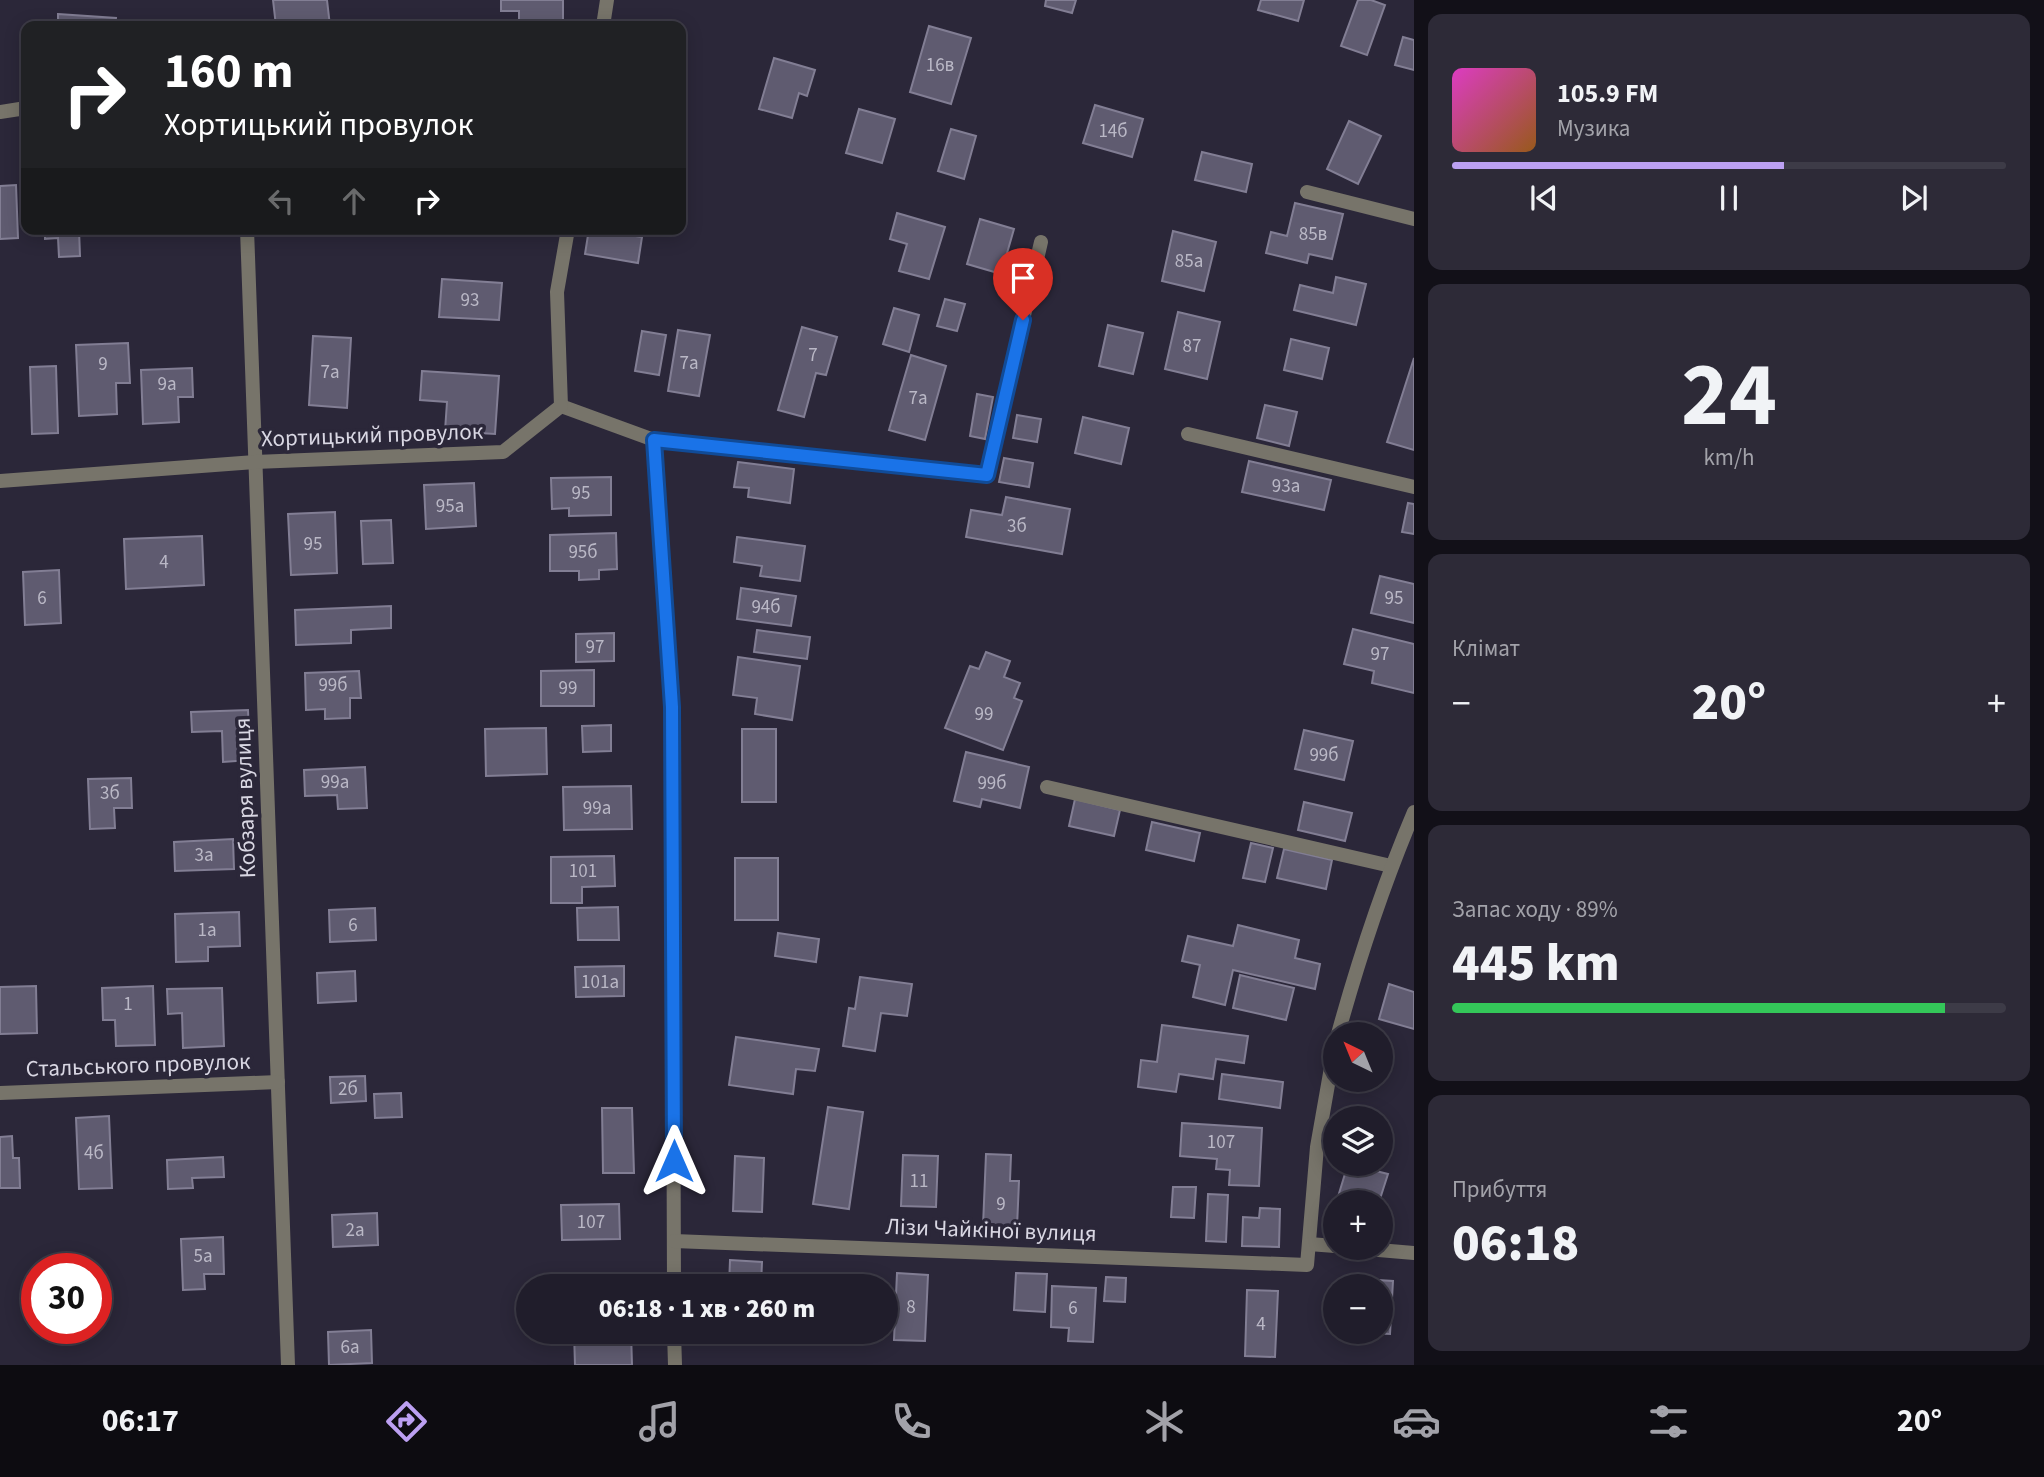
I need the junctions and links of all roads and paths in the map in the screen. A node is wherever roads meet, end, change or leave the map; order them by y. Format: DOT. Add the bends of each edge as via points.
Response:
graph roads {
  1 [pos="607,0"];
  2 [pos="604,21"];
  3 [pos="21,109"];
  4 [pos="0,112"];
  5 [pos="1307,192"];
  6 [pos="1414,219"];
  7 [pos="247,235"];
  8 [pos="567,235"];
  9 [pos="1041,242"];
  10 [pos="561,406"];
  11 [pos="1188,434"];
  12 [pos="654,440"];
  13 [pos="255,463"];
  14 [pos="0,481"];
  15 [pos="1414,487"];
  16 [pos="1047,787"];
  17 [pos="1414,812"];
  18 [pos="1391,866"];
  19 [pos="1341,1022"];
  20 [pos="278,1082"];
  21 [pos="1327,1092"];
  22 [pos="0,1093"];
  23 [pos="674,1241"];
  24 [pos="1309,1244"];
  25 [pos="1323,1245"];
  26 [pos="1393,1251"];
  27 [pos="1414,1253"];
  28 [pos="674,1274"];
  29 [pos="674,1344"];
  30 [pos="288,1365"];
  31 [pos="675,1365"];
  1 -- 2 [label="street"];
  3 -- 4 [label="street"];
  5 -- 6 [label="street"];
  7 -- 13 [label="street, Кобзаря вулиця"];
  8 -- 10 [label="street" via="557,292"];
  9 -- 12 [label="street" via="987,475"];
  10 -- 12 [label="street"];
  10 -- 13 [label="street, Хортицький провулок" via="503,452"];
  11 -- 15 [label="street"];
  12 -- 23 [label="street" via="672,707"];
  13 -- 14 [label="street, Хортицький провулок"];
  13 -- 20 [label="street, Кобзаря вулиця"];
  16 -- 18 [label="street"];
  17 -- 18 [label="street"];
  18 -- 19 [label="street"];
  20 -- 22 [label="street, Стальського провулок"];
  20 -- 30 [label="street, Кобзаря вулиця"];
  21 -- 24 [label="street"];
  23 -- 24 [label="street, Лізи Чайкіної вулиця" via="1307,1265"];
  23 -- 28 [label="street"];
  24 -- 25 [label="street"];
  26 -- 27 [label="street"];
  29 -- 31 [label="street"];
}
